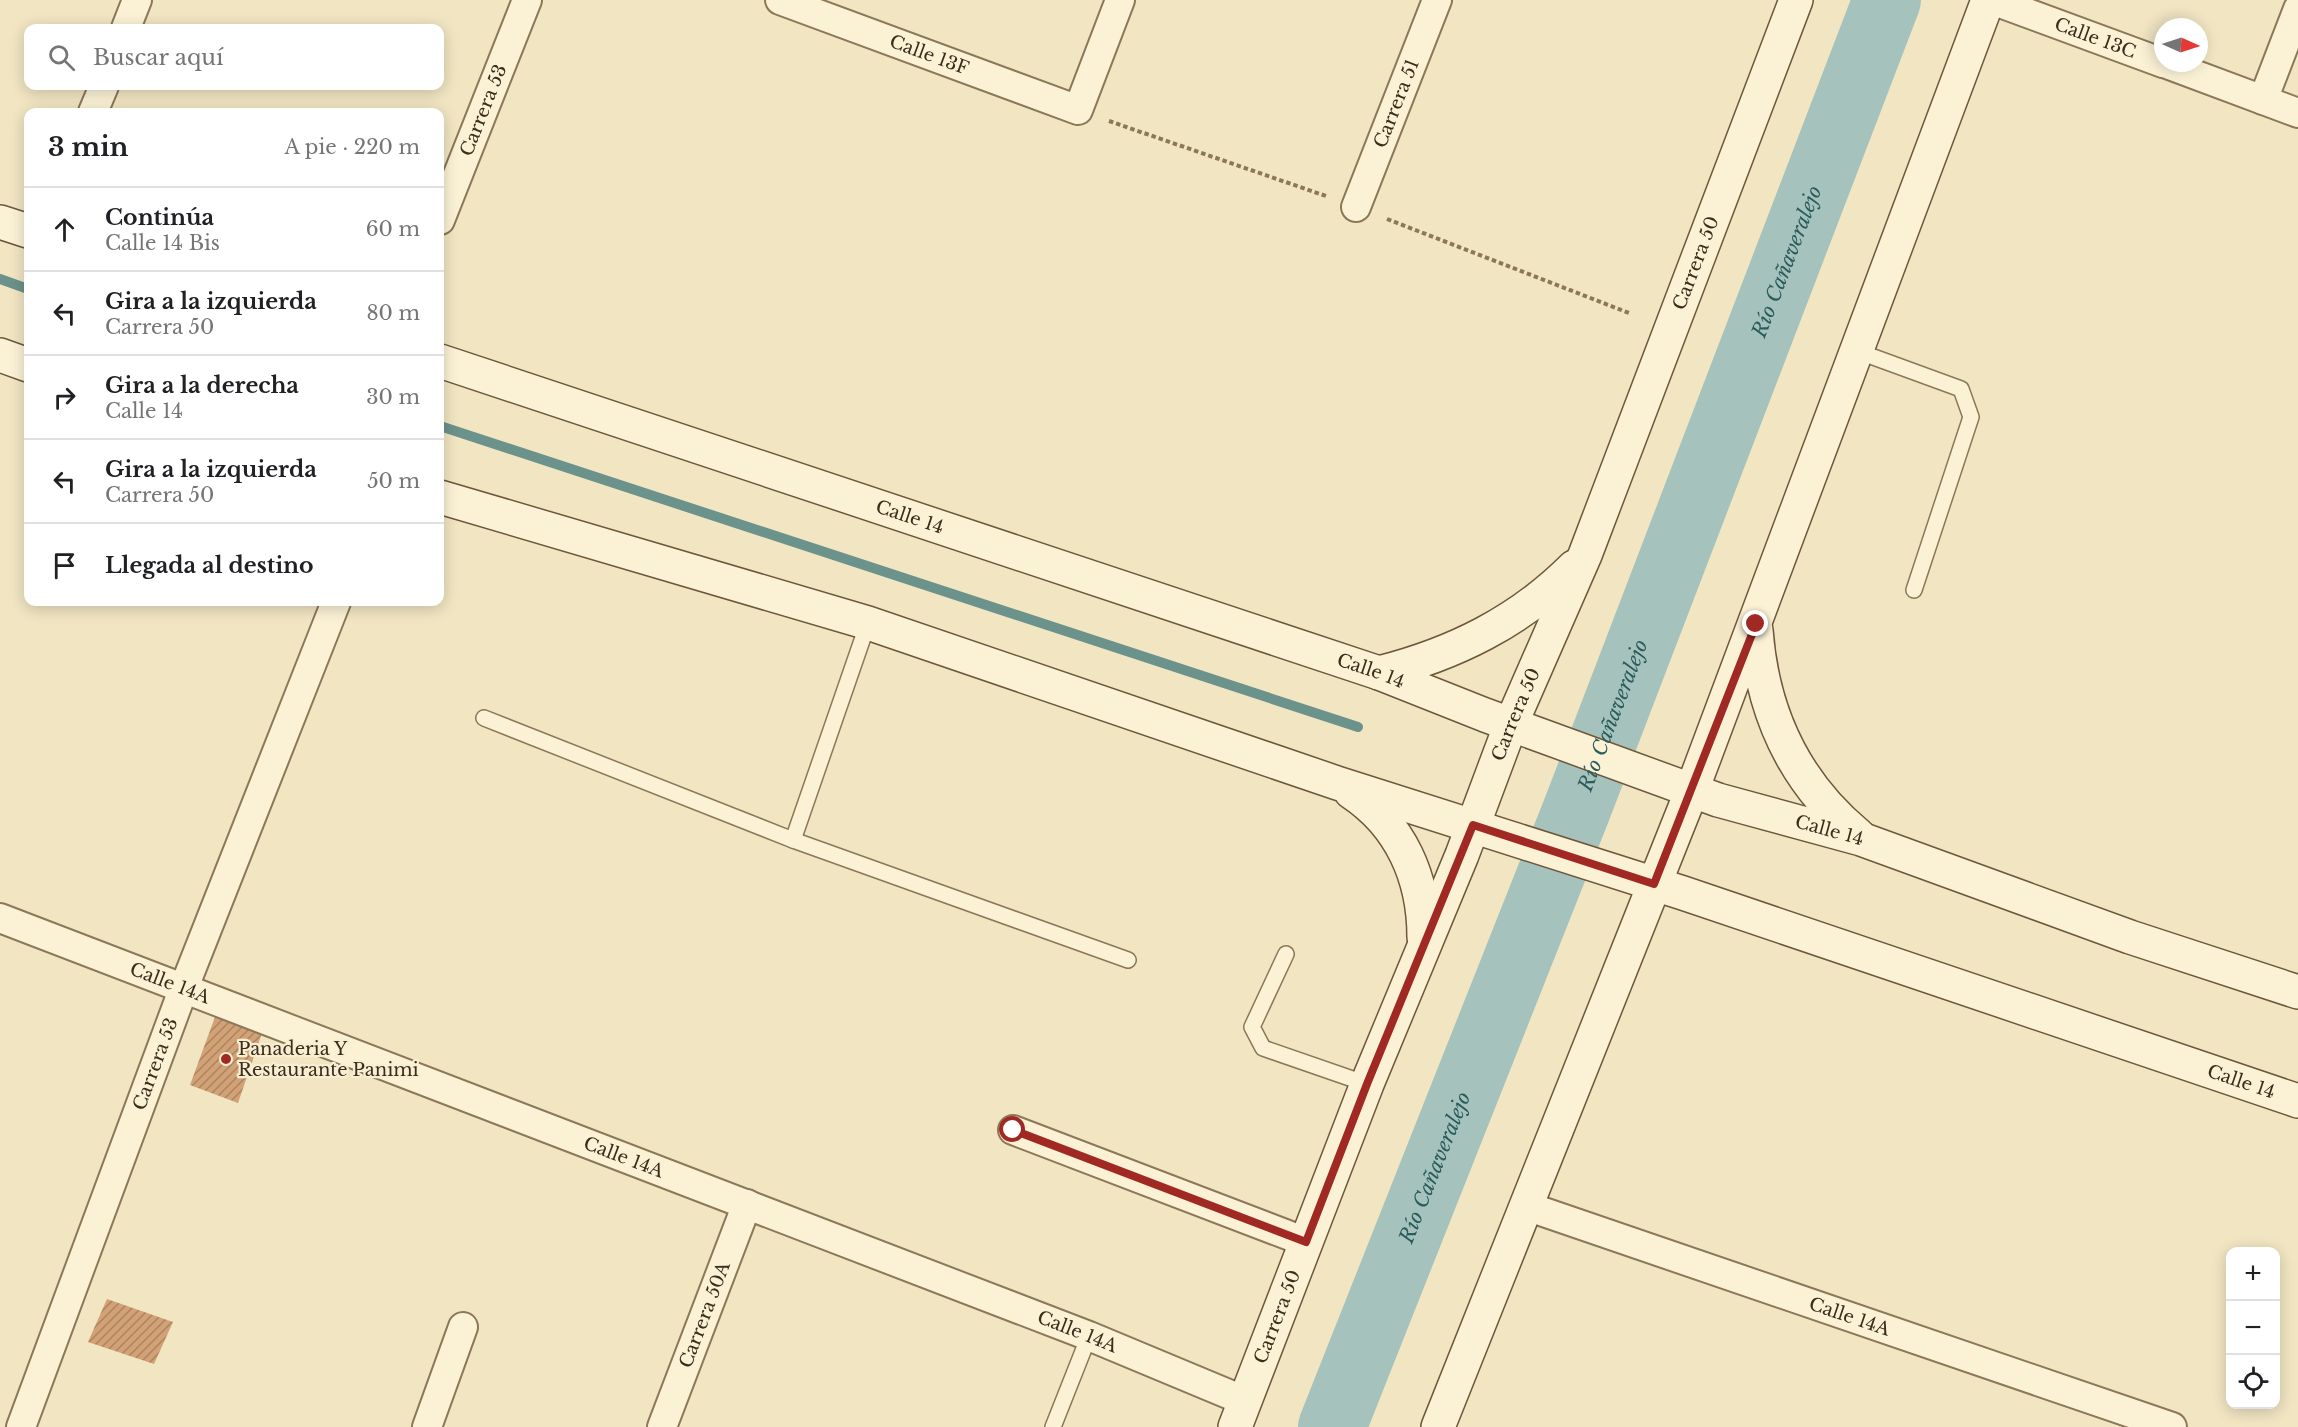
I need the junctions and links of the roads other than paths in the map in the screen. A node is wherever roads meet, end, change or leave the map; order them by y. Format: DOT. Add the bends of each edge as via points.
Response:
graph roads {
  1 [pos="137,0"];
  2 [pos="527,0"];
  3 [pos="780,0"];
  4 [pos="1120,0"];
  5 [pos="1437,0"];
  6 [pos="1796,0"];
  7 [pos="1990,0"];
  8 [pos="2298,9"];
  9 [pos="128,24"];
  10 [pos="2154,60"];
  11 [pos="2187,72"];
  12 [pos="102,90"];
  13 [pos="2263,100"];
  14 [pos="95,108"];
  15 [pos="2298,113"];
  16 [pos="1356,207"];
  17 [pos="444,210"];
  18 [pos="0,222"];
  19 [pos="24,230"];
  20 [pos="1857,351"];
  21 [pos="0,355"];
  22 [pos="444,362"];
  23 [pos="24,364"];
  24 [pos="444,498"];
  25 [pos="1585,555"];
  26 [pos="1914,590"];
  27 [pos="334,606"];
  28 [pos="868,623"];
  29 [pos="1756,624"];
  30 [pos="1379,673"];
  31 [pos="484,718"];
  32 [pos="1523,729"];
  33 [pos="1337,783"];
  34 [pos="1681,786"];
  35 [pos="1484,829"];
  36 [pos="1861,838"];
  37 [pos="793,840"];
  38 [pos="1643,881"];
  39 [pos="0,918"];
  40 [pos="1424,944"];
  41 [pos="1286,954"];
  42 [pos="1128,960"];
  43 [pos="183,990"];
  44 [pos="2298,992"];
  45 [pos="1367,1084"];
  46 [pos="2298,1101"];
  47 [pos="1013,1130"];
  48 [pos="747,1204"];
  49 [pos="1526,1206"];
  50 [pos="1306,1242"];
  51 [pos="463,1327"];
  52 [pos="1089,1336"];
  53 [pos="1240,1414"];
  54 [pos="21,1427"];
  55 [pos="427,1427"];
  56 [pos="662,1427"];
  57 [pos="1053,1427"];
  58 [pos="1438,1427"];
  59 [pos="2172,1427"];
  1 -- 9 [label="street"];
  2 -- 17 [label="street, Carrera 53"];
  3 -- 4 [label="street, Calle 13F" via="1078,110"];
  5 -- 16 [label="street, Carrera 51"];
  6 -- 25 [label="street, Carrera 50"];
  7 -- 10 [label="street, Calle 13C"];
  7 -- 20 [label="street"];
  8 -- 13 [label="street"];
  11 -- 13 [label="street, Calle 13C"];
  12 -- 14 [label="street"];
  13 -- 15 [label="street, Calle 13C"];
  18 -- 19 [label="street"];
  20 -- 26 [label="lane" via="1961,389 1971,417"];
  20 -- 29 [label="street"];
  21 -- 23 [label="street"];
  22 -- 30 [label="street, Calle 14"];
  24 -- 28 [label="street, Calle 14"];
  25 -- 30 [label="street" via="1535,602 1478,639"];
  25 -- 32 [label="street, Carrera 50"];
  27 -- 43 [label="street, Carrera 53"];
  28 -- 33 [label="street, Calle 14"];
  28 -- 37 [label="lane"];
  29 -- 34 [label="street"];
  29 -- 36 [label="street" via="1763,684 1782,740 1821,800"];
  30 -- 32 [label="street, Calle 14"];
  31 -- 37 [label="lane"];
  32 -- 34 [label="street, Calle 14"];
  32 -- 35 [label="street, Carrera 50"];
  33 -- 35 [label="street, Calle 14"];
  33 -- 40 [label="street" via="1371,806 1391,828 1407,855 1424,909"];
  34 -- 36 [label="street, Calle 14" via="1718,801"];
  34 -- 38 [label="street"];
  35 -- 38 [label="street, Calle 14"];
  35 -- 40 [label="street, Carrera 50"];
  36 -- 44 [label="street, Calle 14" via="2130,937"];
  37 -- 42 [label="lane"];
  38 -- 46 [label="street, Calle 14"];
  38 -- 49 [label="street"];
  39 -- 43 [label="street, Calle 14A"];
  40 -- 45 [label="street, Carrera 50"];
  41 -- 45 [label="lane" via="1252,1028 1263,1048"];
  43 -- 48 [label="street, Calle 14A"];
  43 -- 54 [label="street, Carrera 53"];
  45 -- 50 [label="street, Carrera 50"];
  47 -- 50 [label="street"];
  48 -- 52 [label="street, Calle 14A"];
  48 -- 56 [label="street, Carrera 50A"];
  49 -- 58 [label="street"];
  49 -- 59 [label="street, Calle 14A"];
  50 -- 53 [label="street, Carrera 50"];
  51 -- 55 [label="street"];
  52 -- 53 [label="street, Calle 14A"];
  52 -- 57 [label="lane"];
}
